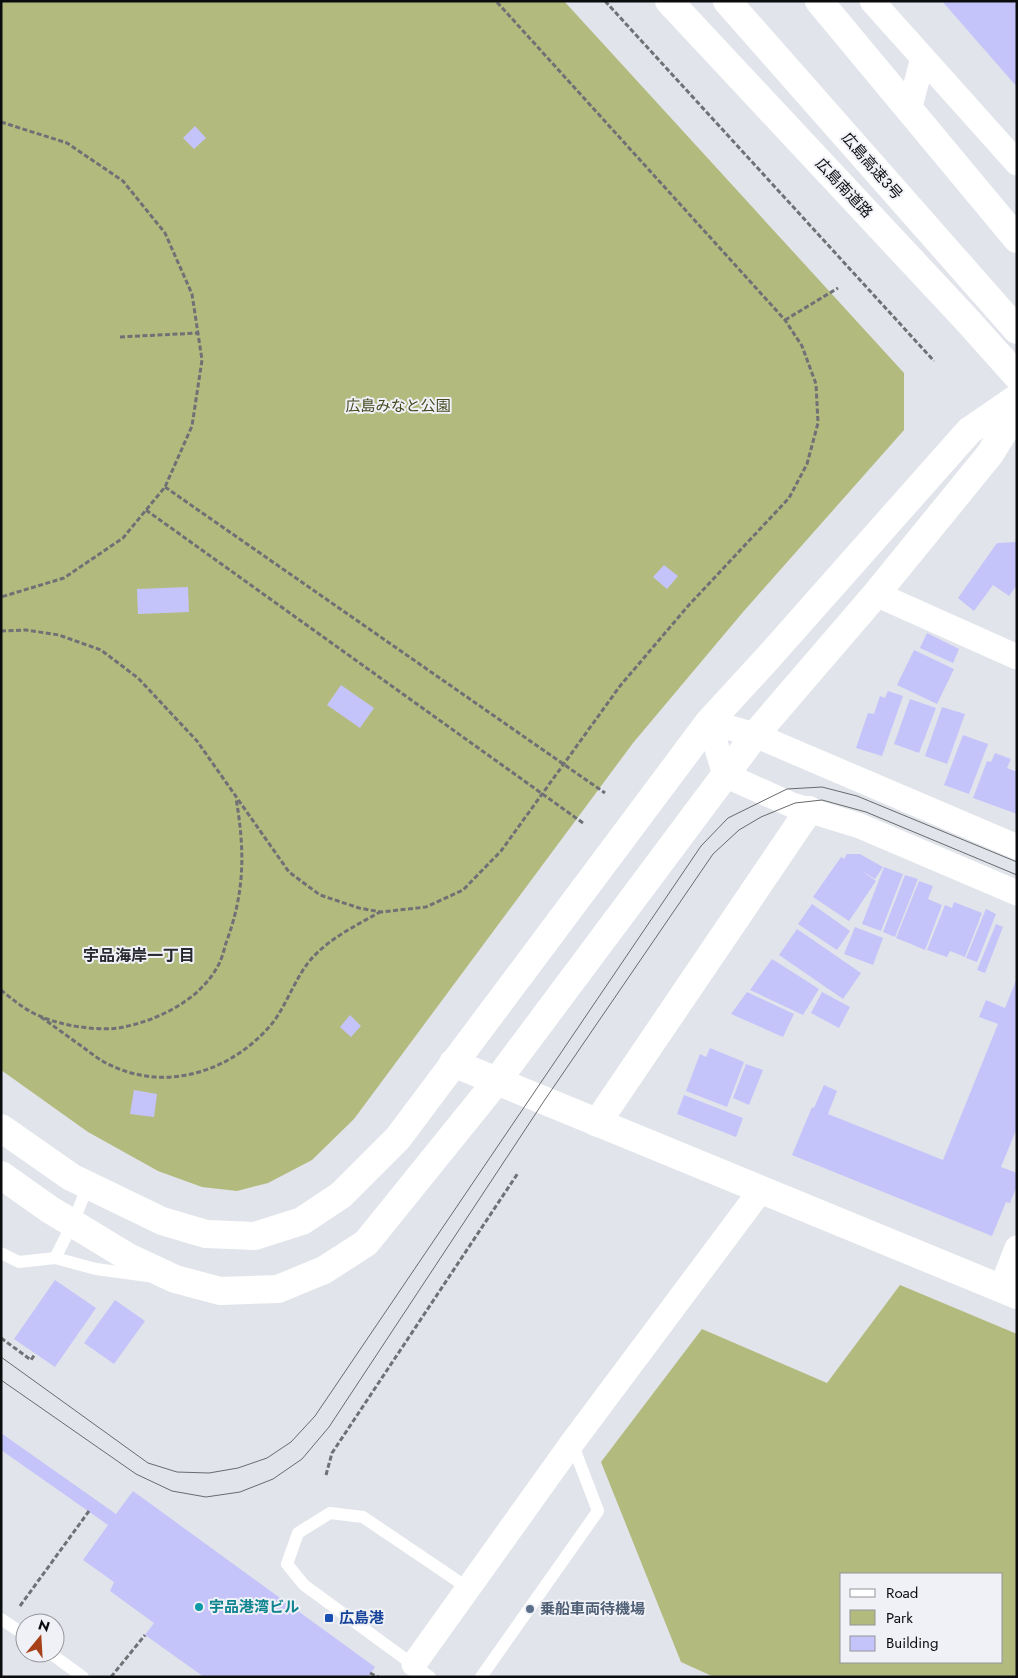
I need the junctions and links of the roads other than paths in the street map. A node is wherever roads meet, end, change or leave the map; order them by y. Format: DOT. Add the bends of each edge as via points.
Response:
graph roads {
  1 [pos="669,1"];
  2 [pos="728,1"];
  3 [pos="818,1"];
  4 [pos="872,1"];
  5 [pos="923,58"];
  6 [pos="909,110"];
  7 [pos="1017,163"];
  8 [pos="1017,239"];
  9 [pos="1017,330"];
  10 [pos="1017,376"];
  11 [pos="1017,398"];
  12 [pos="1017,410"];
  13 [pos="876,594"];
  14 [pos="1017,658"];
  15 [pos="709,722"];
  16 [pos="755,735"];
  17 [pos="725,775"];
  18 [pos="809,810"];
  19 [pos="1017,847"];
  20 [pos="1017,893"];
  21 [pos="453,1063"];
  22 [pos="496,1082"];
  23 [pos="597,1122"];
  24 [pos="1,1128"];
  25 [pos="1,1175"];
  26 [pos="88,1185"];
  27 [pos="761,1190"];
  28 [pos="73,1224"];
  29 [pos="1017,1248"];
  30 [pos="1,1253"];
  31 [pos="55,1258"];
  32 [pos="175,1279"];
  33 [pos="1009,1292"];
  34 [pos="572,1443"];
  35 [pos="468,1588"];
  36 [pos="4,1621"];
  37 [pos="15,1629"];
  38 [pos="64,1663"];
  39 [pos="418,1673"];
  40 [pos="83,1677"];
  41 [pos="481,1677"];
  1 -- 10 [label="main road, 広島南道路"];
  2 -- 9 [label="main road, 広島高速3号"];
  3 -- 6 [label="main road"];
  4 -- 5 [label="street"];
  5 -- 6 [label="street"];
  5 -- 7 [label="street"];
  6 -- 8 [label="main road"];
  11 -- 15 [label="main road" via="969,431"];
  12 -- 13 [label="main road" via="990,454"];
  13 -- 14 [label="street"];
  13 -- 16 [label="main road"];
  15 -- 16 [label="street"];
  15 -- 17 [label="street"];
  15 -- 21 [label="main road"];
  16 -- 17 [label="main road"];
  16 -- 19 [label="street"];
  17 -- 18 [label="street"];
  17 -- 22 [label="main road"];
  18 -- 20 [label="street" via="860,826"];
  18 -- 23 [label="main road"];
  21 -- 22 [label="main road"];
  21 -- 26 [label="main road" via="398,1138 341,1195 302,1221 255,1236 206,1234 162,1221"];
  22 -- 23 [label="main road"];
  22 -- 32 [label="main road" via="366,1243 324,1270 278,1288 220,1291"];
  23 -- 27 [label="main road"];
  24 -- 26 [label="main road" via="71,1177"];
  25 -- 28 [label="main road"];
  26 -- 28 [label="lane"];
  27 -- 33 [label="main road"];
  27 -- 34 [label="street"];
  28 -- 31 [label="lane"];
  28 -- 32 [label="main road" via="128,1257"];
  29 -- 33 [label="street"];
  30 -- 31 [label="lane" via="19,1262"];
  31 -- 32 [label="lane" via="96,1269"];
  34 -- 35 [label="street"];
  34 -- 41 [label="lane" via="598,1511"];
  35 -- 39 [label="street"];
  35 -- 39 [label="lane" via="363,1517 330,1513 298,1533 288,1564 304,1586"];
  36 -- 37 [label="lane"];
  38 -- 40 [label="lane"];
}
